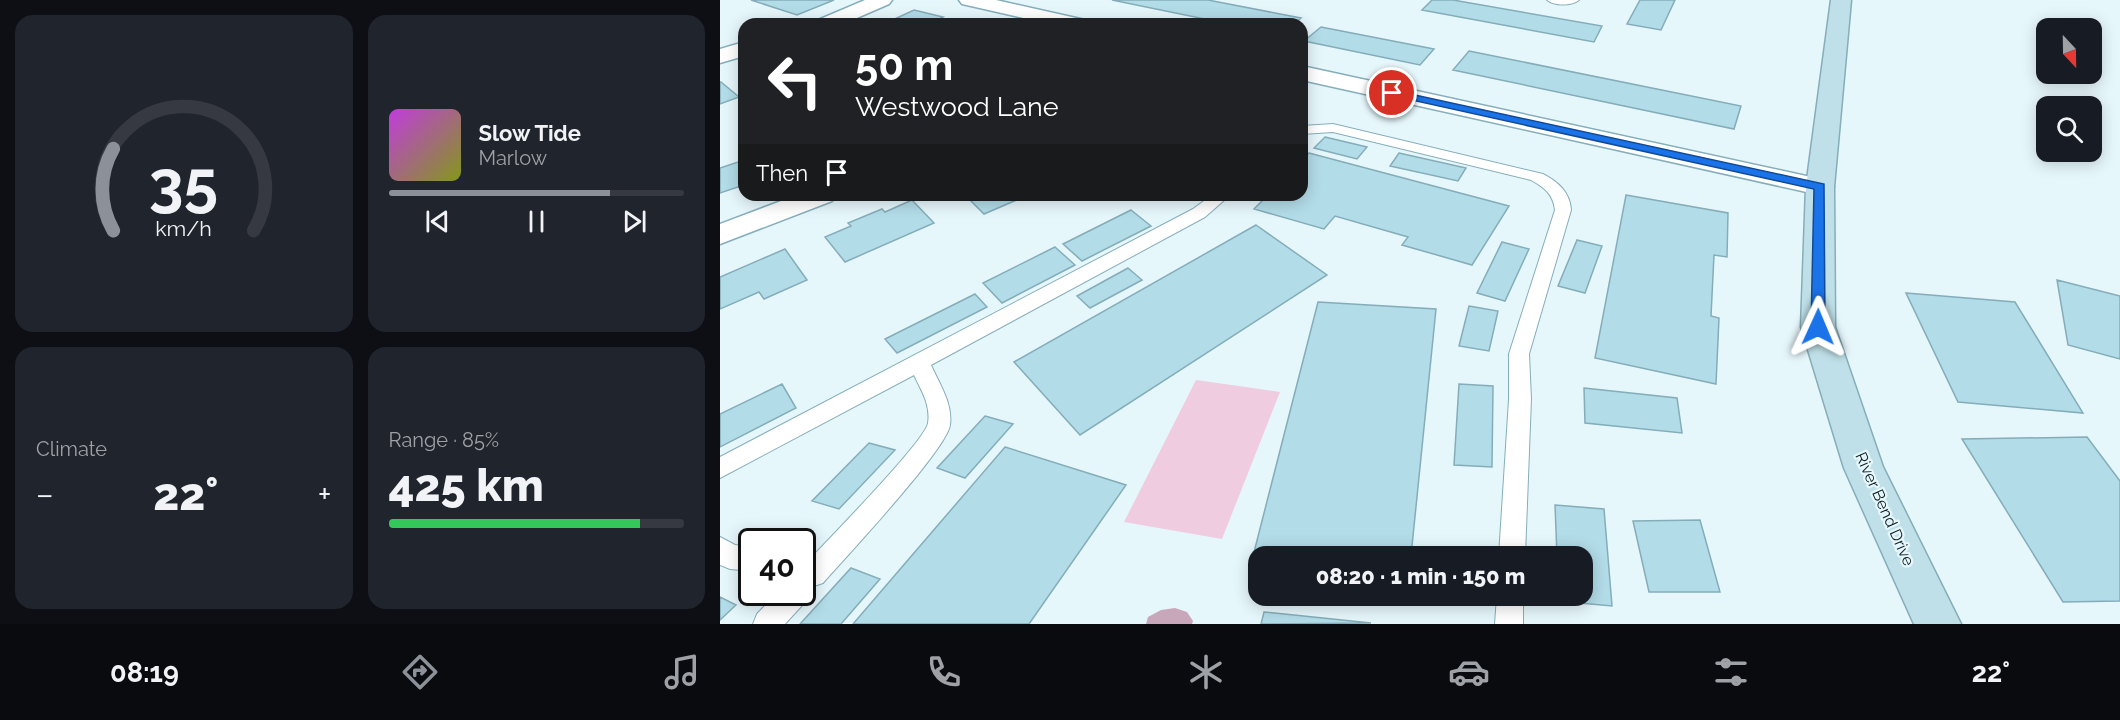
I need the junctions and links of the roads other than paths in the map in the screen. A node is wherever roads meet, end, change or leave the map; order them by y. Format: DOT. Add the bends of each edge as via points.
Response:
graph roads {
  1 [pos="882,0"];
  2 [pos="969,0"];
  3 [pos="1553,0"];
  4 [pos="1574,0"];
  5 [pos="1841,0"];
  6 [pos="839,18"];
  7 [pos="1050,18"];
  8 [pos="738,51"];
  9 [pos="720,56"];
  10 [pos="1308,74"];
  11 [pos="1308,130"];
  12 [pos="1820,187"];
  13 [pos="807,201"];
  14 [pos="1214,201"];
  15 [pos="720,235"];
  16 [pos="919,363"];
  17 [pos="720,468"];
  18 [pos="1513,546"];
  19 [pos="720,549"];
  20 [pos="738,558"];
  21 [pos="816,568"];
  22 [pos="782,606"];
  23 [pos="1510,606"];
  24 [pos="767,624"];
  25 [pos="1509,624"];
  26 [pos="1938,624"];
  1 -- 6 [label="street"];
  2 -- 7 [label="street"];
  3 -- 4 [label="lane"];
  5 -- 12 [label="street, River Bend Drive"];
  8 -- 9 [label="street"];
  10 -- 12 [label="street"];
  11 -- 18 [label="lane" via="1333,128 1537,177 1563,200 1519,354"];
  12 -- 26 [label="street, River Bend Drive" via="1818,327 1864,468"];
  13 -- 15 [label="street"];
  14 -- 16 [label="lane" via="1199,213"];
  16 -- 17 [label="lane"];
  16 -- 21 [label="lane" via="940,408 939,428 921,454"];
  19 -- 20 [label="lane"];
  22 -- 24 [label="lane"];
  23 -- 25 [label="lane"];
}
